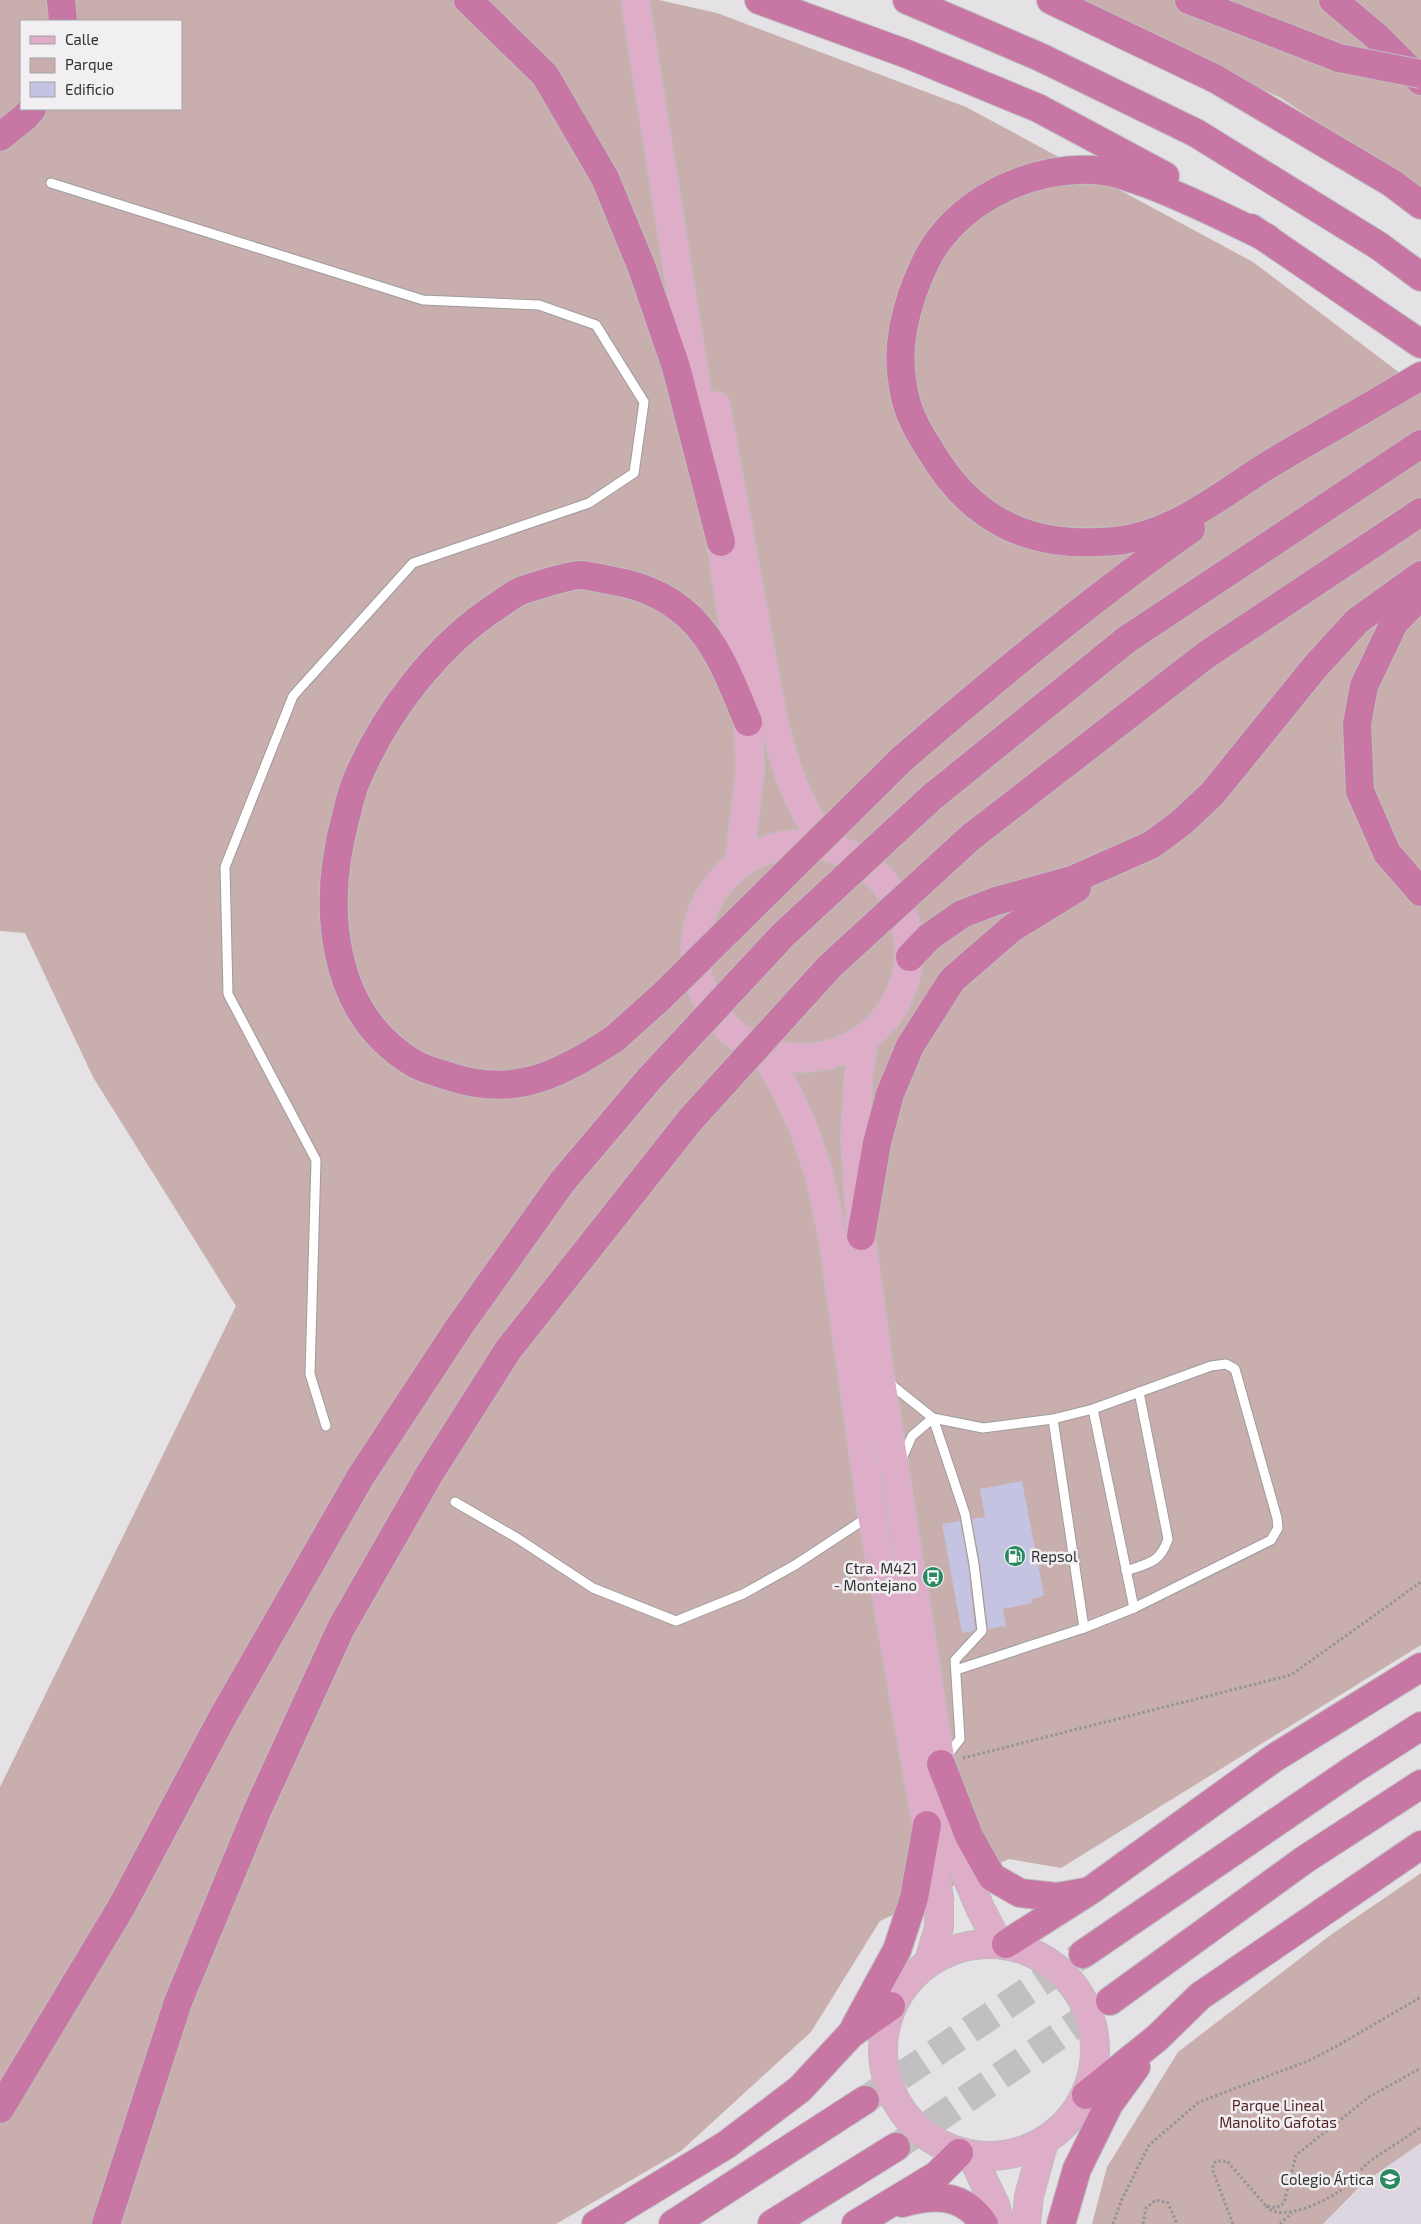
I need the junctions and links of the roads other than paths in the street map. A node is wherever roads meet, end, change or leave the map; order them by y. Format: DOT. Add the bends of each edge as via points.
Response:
graph roads {
  1 [pos="61,0"];
  2 [pos="468,0"];
  3 [pos="759,0"];
  4 [pos="907,0"];
  5 [pos="1051,0"];
  6 [pos="1189,0"];
  7 [pos="1333,0"];
  8 [pos="643,11"];
  9 [pos="63,20"];
  10 [pos="1421,74"];
  11 [pos="1421,81"];
  12 [pos="31,110"];
  13 [pos="0,137"];
  14 [pos="51,183"];
  15 [pos="1421,205"];
  16 [pos="1267,238"];
  17 [pos="1421,277"];
  18 [pos="1421,344"];
  19 [pos="1421,376"];
  20 [pos="1350,418"];
  21 [pos="1421,444"];
  22 [pos="1421,512"];
  23 [pos="721,542"];
  24 [pos="1421,575"];
  25 [pos="1421,595"];
  26 [pos="748,722"];
  27 [pos="826,845"];
  28 [pos="1151,845"];
  29 [pos="739,864"];
  30 [pos="1421,892"];
  31 [pos="910,957"];
  32 [pos="864,1040"];
  33 [pos="763,1052"];
  34 [pos="861,1236"];
  35 [pos="880,1376"];
  36 [pos="1139,1392"];
  37 [pos="1093,1409"];
  38 [pos="933,1418"];
  39 [pos="1054,1419"];
  40 [pos="326,1426"];
  41 [pos="896,1474"];
  42 [pos="455,1502"];
  43 [pos="872,1514"];
  44 [pos="1126,1571"];
  45 [pos="1134,1608"];
  46 [pos="1084,1628"];
  47 [pos="1421,1667"];
  48 [pos="956,1670"];
  49 [pos="1421,1726"];
  50 [pos="941,1764"];
  51 [pos="1421,1784"];
  52 [pos="927,1826"];
  53 [pos="1421,1845"];
  54 [pos="1091,1890"];
  55 [pos="1002,1944"];
  56 [pos="1083,1954"];
  57 [pos="929,1961"];
  58 [pos="1110,2001"];
  59 [pos="891,2006"];
  60 [pos="851,2034"];
  61 [pos="1157,2038"];
  62 [pos="1086,2095"];
  63 [pos="865,2100"];
  64 [pos="0,2109"];
  65 [pos="1044,2142"];
  66 [pos="896,2147"];
  67 [pos="965,2154"];
  68 [pos="881,2208"];
  69 [pos="106,2224"];
  70 [pos="596,2224"];
  71 [pos="673,2224"];
  72 [pos="772,2224"];
  73 [pos="856,2224"];
  74 [pos="984,2224"];
  75 [pos="999,2224"];
  76 [pos="1026,2224"];
  77 [pos="1061,2224"];
  1 -- 9 [label="highway"];
  2 -- 23 [label="highway" via="545,75 606,178 642,268 676,367"];
  3 -- 16 [label="highway" via="907,54 1038,108 1178,182"];
  4 -- 17 [label="highway" via="1040,57 1196,134 1379,246"];
  5 -- 15 [label="highway" via="1216,79 1392,183"];
  6 -- 10 [label="highway, bridge" via="1338,58"];
  7 -- 11 [label="highway"];
  8 -- 23 [label="main road"];
  8 -- 27 [label="main road" via="772,714 796,796"];
  12 -- 13 [label="highway"];
  14 -- 40 [label="lane" via="423,300 540,305 596,325 644,402 634,472 589,503 413,563 299,689 293,696 225,868 228,994 316,1160 310,1374"];
  16 -- 18 [label="highway"];
  16 -- 20 [label="highway" via="1184,198 1128,177 1097,170 1066,170 1036,176 1001,189 954,222 922,267 904,319 900,354 903,387 912,422 943,473 981,511 1001,524 1038,538 1078,542 1116,541 1150,534 1183,520"];
  19 -- 20 [label="highway"];
  20 -- 26 [label="highway, bridge" via="1157,553 1008,668 902,759 668,990 614,1039 574,1065 517,1084 463,1081 423,1068 396,1052 365,1020 347,981 334,937 333,888 340,839 354,785 388,718 440,652 480,617 521,591 579,575 631,584 668,599 697,624 720,655"];
  21 -- 64 [label="highway, bridge" via="1126,640 932,797 783,935 650,1078 562,1182 459,1327 362,1476 222,1718 122,1906"];
  22 -- 69 [label="highway, bridge" via="1206,654 971,837 830,966 691,1119 508,1350 430,1473 341,1628 258,1809 178,2002"];
  23 -- 26 [label="main road"];
  24 -- 28 [label="highway" via="1357,621 1315,667 1212,794"];
  25 -- 30 [label="highway" via="1394,623 1364,686 1357,724 1360,791 1387,853"];
  26 -- 29 [label="main road" via="750,770"];
  27 -- 29 [label="main road" via="793,845 765,851"];
  27 -- 31 [label="main road" via="857,859 886,884 905,919"];
  28 -- 31 [label="highway" via="1072,880 962,914 929,937"];
  28 -- 34 [label="highway" via="1012,928 952,980 910,1046 890,1094 877,1143"];
  29 -- 33 [label="main road" via="718,881 706,898 694,943 696,969 710,1007 738,1037"];
  31 -- 32 [label="main road" via="906,982 896,1004 881,1025"];
  32 -- 33 [label="main road" via="837,1052 805,1059"];
  32 -- 34 [label="main road" via="855,1137"];
  33 -- 43 [label="main road" via="804,1127 818,1171 832,1233"];
  34 -- 35 [label="main road"];
  35 -- 38 [label="lane"];
  35 -- 41 [label="main road"];
  36 -- 37 [label="lane"];
  36 -- 44 [label="lane" via="1168,1538 1164,1553 1151,1562"];
  36 -- 45 [label="lane" via="1211,1366 1226,1364 1235,1369 1278,1518 1278,1528 1271,1540"];
  37 -- 39 [label="lane"];
  37 -- 44 [label="lane"];
  38 -- 39 [label="lane" via="983,1428"];
  38 -- 41 [label="lane" via="912,1436"];
  38 -- 48 [label="lane" via="965,1514 982,1631 955,1660"];
  39 -- 46 [label="lane"];
  41 -- 50 [label="main road"];
  42 -- 43 [label="lane" via="593,1588 676,1621 743,1594"];
  43 -- 52 [label="main road"];
  44 -- 45 [label="lane"];
  45 -- 46 [label="lane"];
  46 -- 48 [label="lane"];
  47 -- 54 [label="highway" via="1274,1758"];
  48 -- 50 [label="lane" via="960,1739"];
  49 -- 56 [label="highway" via="1354,1768"];
  50 -- 54 [label="highway" via="969,1836 992,1877 1020,1893 1057,1897"];
  50 -- 55 [label="main road" via="962,1865 980,1908"];
  51 -- 58 [label="highway" via="1304,1860"];
  52 -- 57 [label="main road" via="939,1897 939,1927"];
  52 -- 60 [label="highway" via="914,1898 897,1950"];
  53 -- 61 [label="highway" via="1200,1996"];
  54 -- 55 [label="highway"];
  55 -- 57 [label="main road" via="965,1946"];
  55 -- 62 [label="main road" via="1050,1962 1075,1986 1094,2030 1096,2063"];
  57 -- 59 [label="main road" via="908,1980"];
  59 -- 60 [label="highway"];
  59 -- 67 [label="main road" via="882,2049 886,2080 903,2115 933,2141"];
  60 -- 70 [label="highway" via="800,2089 726,2145"];
  61 -- 62 [label="highway"];
  61 -- 77 [label="highway" via="1109,2104 1077,2169"];
  62 -- 65 [label="main road" via="1069,2121"];
  63 -- 71 [label="highway"];
  65 -- 67 [label="main road" via="1003,2156"];
  65 -- 76 [label="main road" via="1029,2196"];
  66 -- 72 [label="highway"];
  67 -- 68 [label="highway"];
  67 -- 75 [label="main road" via="996,2207"];
  68 -- 73 [label="highway"];
  68 -- 74 [label="highway" via="934,2196 948,2198 966,2205"];
}
